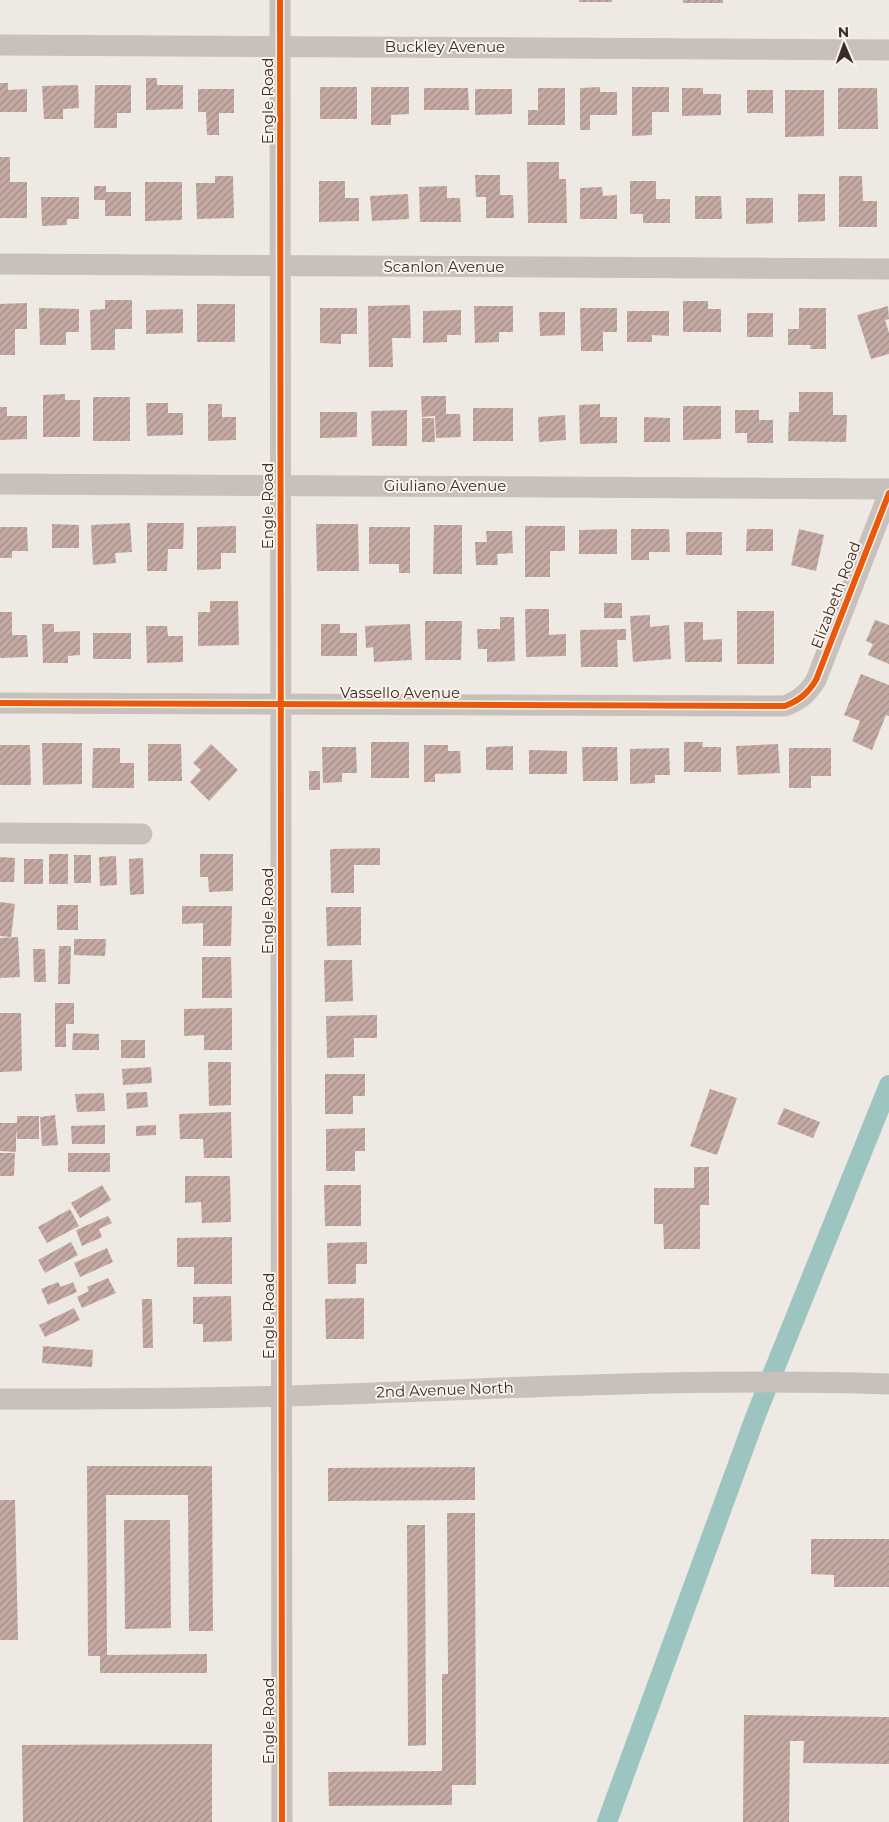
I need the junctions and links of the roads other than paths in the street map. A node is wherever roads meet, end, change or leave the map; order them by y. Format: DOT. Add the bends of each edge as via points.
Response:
graph roads {
  1 [pos="280,0"];
  2 [pos="0,45"];
  3 [pos="280,46"];
  4 [pos="889,50"];
  5 [pos="0,264"];
  6 [pos="280,266"];
  7 [pos="889,269"];
  8 [pos="0,484"];
  9 [pos="280,485"];
  10 [pos="889,489"];
  11 [pos="889,493"];
  12 [pos="798,701"];
  13 [pos="0,703"];
  14 [pos="281,705"];
  15 [pos="0,833"];
  16 [pos="142,834"];
  17 [pos="889,1384"];
  18 [pos="282,1396"];
  19 [pos="0,1399"];
  20 [pos="282,1822"];
  1 -- 3 [label="street, Engle Road"];
  2 -- 3 [label="street, Buckley Avenue"];
  3 -- 4 [label="street, Buckley Avenue"];
  3 -- 6 [label="street, Engle Road"];
  5 -- 6 [label="street, Scanlon Avenue"];
  6 -- 7 [label="street, Scanlon Avenue"];
  6 -- 9 [label="street, Engle Road"];
  8 -- 9 [label="street, Giuliano Avenue"];
  9 -- 10 [label="street, Giuliano Avenue"];
  9 -- 14 [label="street, Engle Road"];
  11 -- 12 [label="street, Elizabeth Road" via="816,680"];
  12 -- 14 [label="street, Vassello Avenue" via="786,706"];
  13 -- 14 [label="street, Vassello Avenue"];
  14 -- 18 [label="street, Engle Road"];
  15 -- 16 [label="street"];
  17 -- 18 [label="street, 2nd Avenue North" via="672,1382"];
  18 -- 19 [label="street, 2nd Avenue North"];
  18 -- 20 [label="street, Engle Road"];
}
